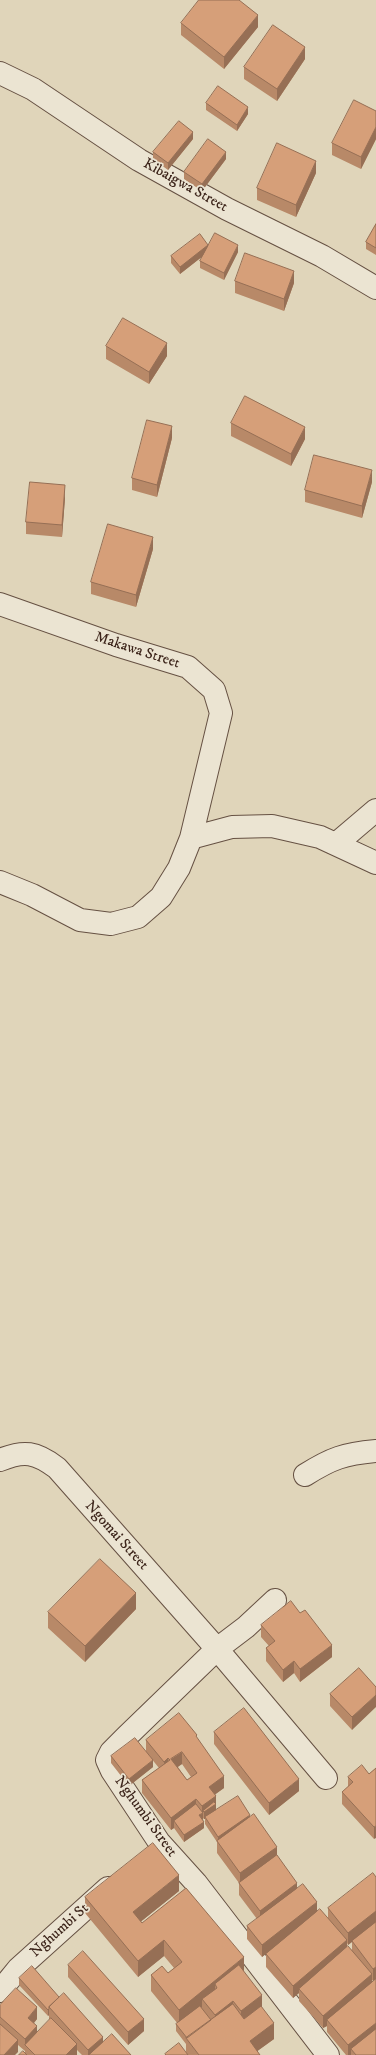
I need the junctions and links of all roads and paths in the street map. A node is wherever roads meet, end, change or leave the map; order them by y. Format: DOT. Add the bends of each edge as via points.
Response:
graph roads {
  1 [pos="0,73"];
  2 [pos="376,288"];
  3 [pos="0,604"];
  4 [pos="376,810"];
  5 [pos="191,838"];
  6 [pos="336,844"];
  7 [pos="376,863"];
  8 [pos="0,882"];
  9 [pos="376,1451"];
  10 [pos="0,1460"];
  11 [pos="305,1475"];
  12 [pos="275,1600"];
  13 [pos="217,1649"];
  14 [pos="326,1778"];
  15 [pos="159,1842"];
  16 [pos="142,1857"];
  17 [pos="125,1872"];
  18 [pos="0,1991"];
  19 [pos="328,2055"];
  1 -- 2 [label="street, Kibaigwa Street" via="33,89 139,160 227,209 322,256"];
  3 -- 5 [label="street, Makawa Street" via="116,645 188,667 214,690 221,713"];
  4 -- 6 [label="street"];
  5 -- 6 [label="street" via="232,827 272,826 320,837"];
  5 -- 8 [label="street, Makawa Street" via="179,868 161,896 138,917 111,924 80,920"];
  6 -- 7 [label="street"];
  9 -- 11 [label="street" via="327,1460"];
  10 -- 13 [label="street, Ngomai Street" via="14,1454 25,1453 47,1461 57,1468"];
  12 -- 13 [label="street, Nghumbi Street"];
  13 -- 14 [label="street, Ngomai Street"];
  13 -- 15 [label="street, Nghumbi Street" via="111,1752 107,1760"];
  15 -- 16 [label="street"];
  15 -- 19 [label="street, Nghumbi Street" via="196,1883"];
  17 -- 18 [label="street, Nghumbi St" via="18,1969"];
}
